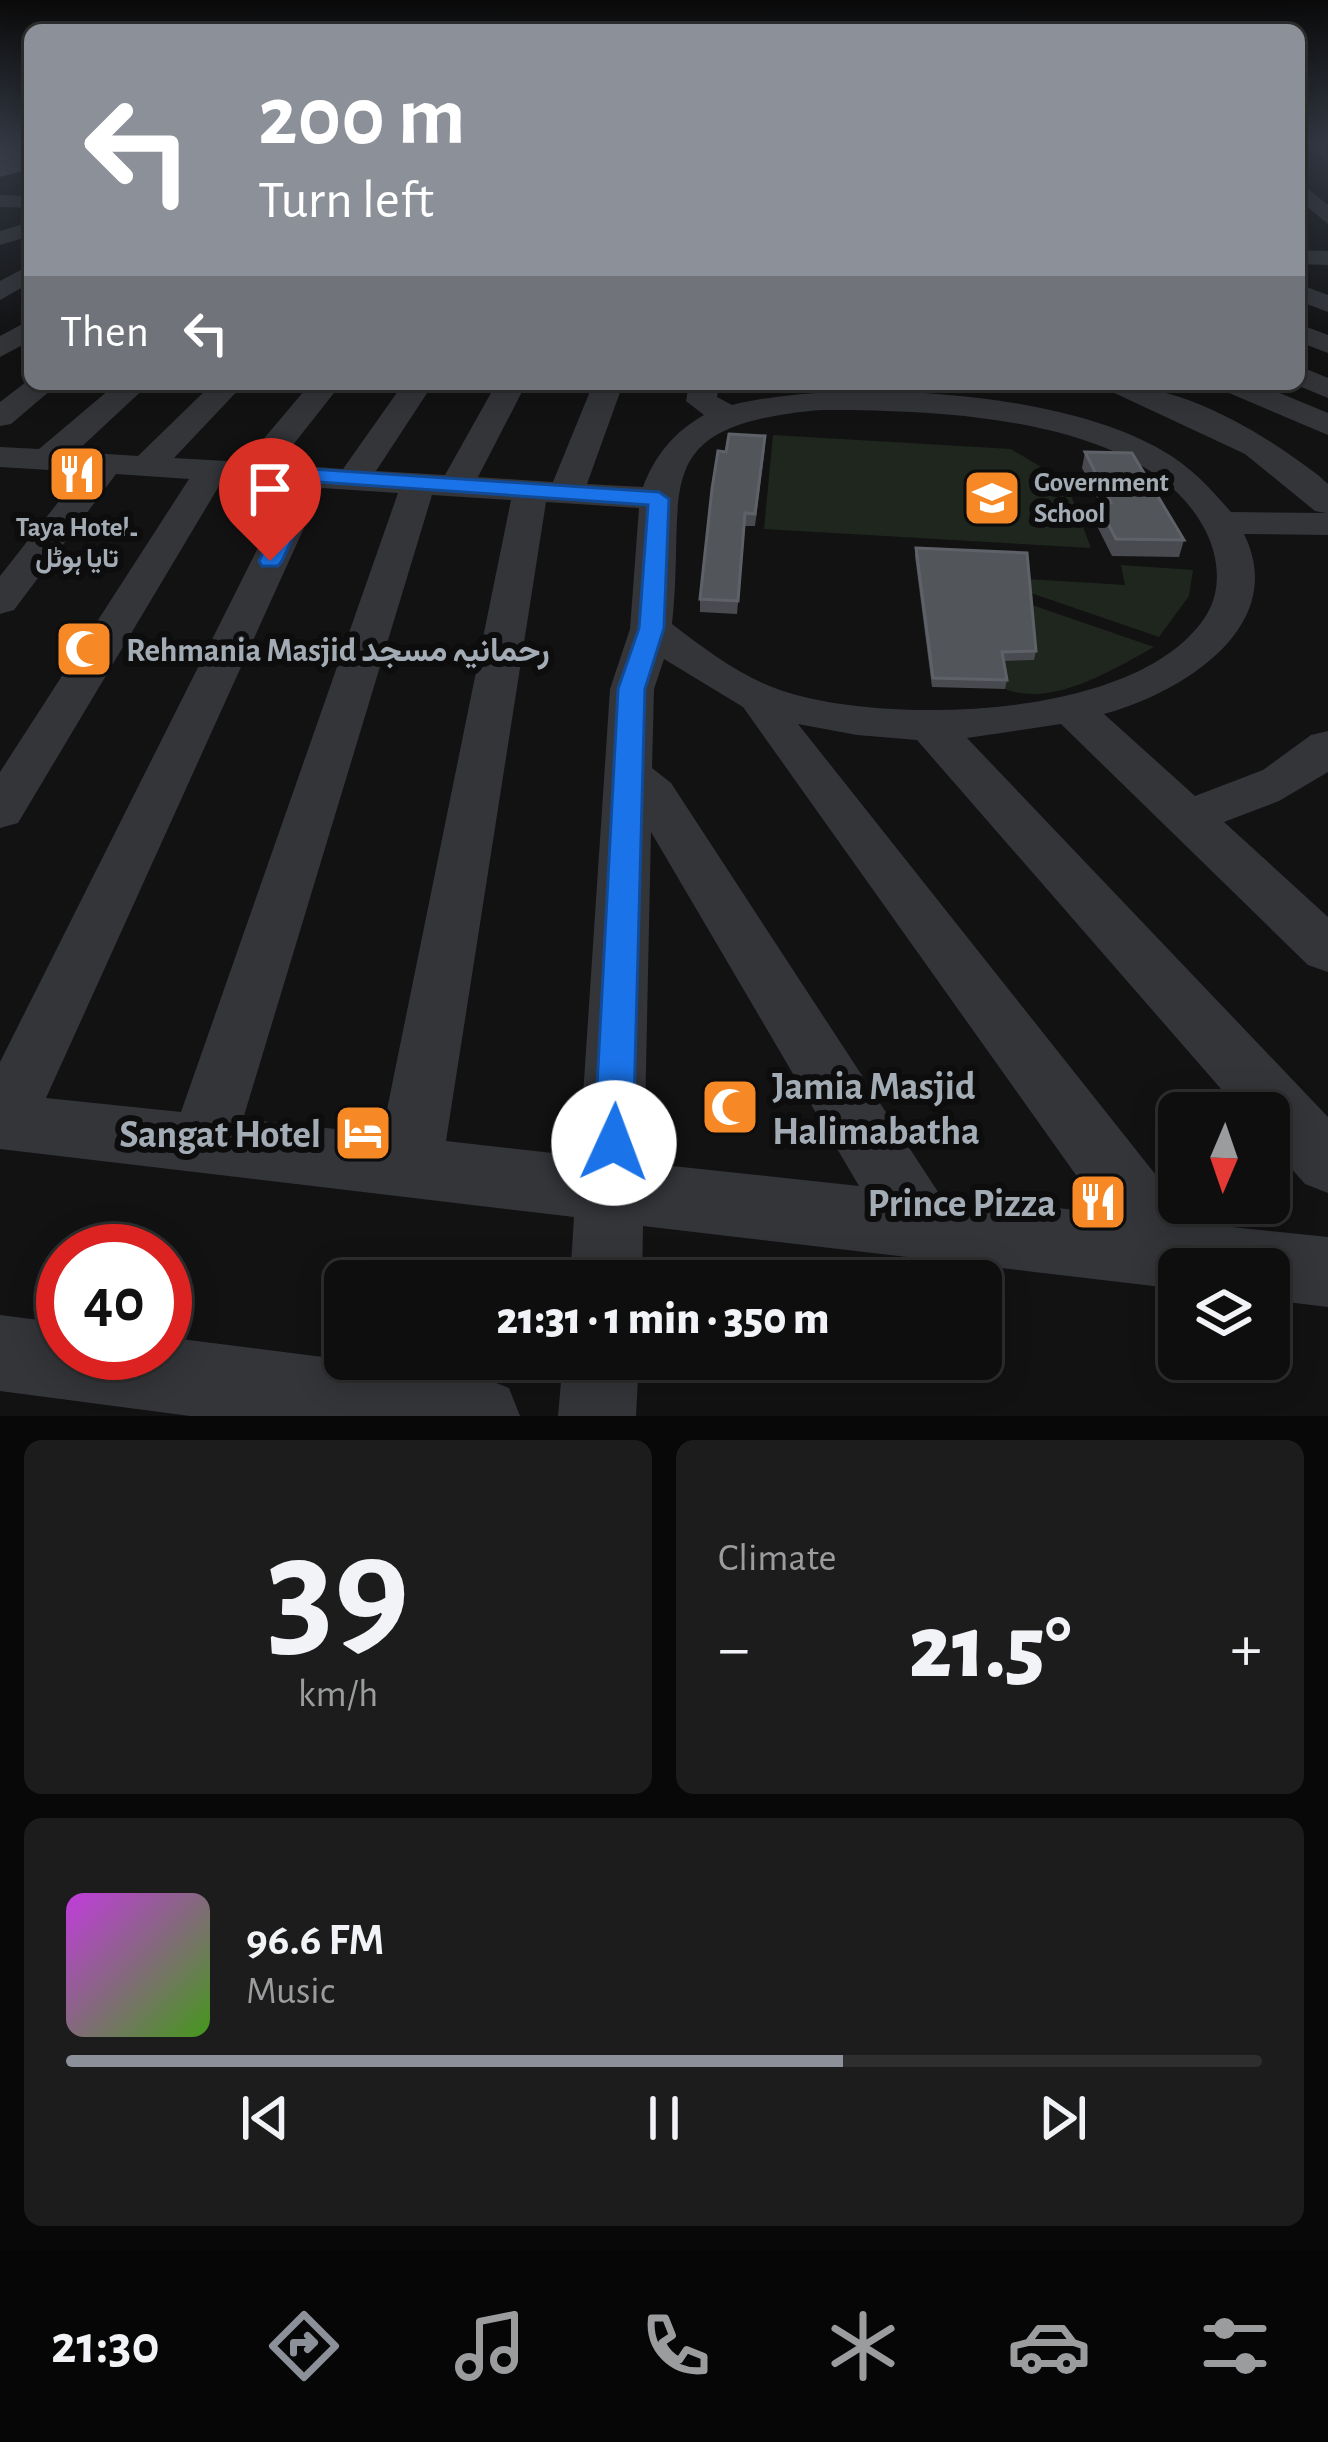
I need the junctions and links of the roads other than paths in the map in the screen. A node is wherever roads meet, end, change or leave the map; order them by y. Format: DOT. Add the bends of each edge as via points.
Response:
graph roads {
  1 [pos="35,390"];
  2 [pos="127,390"];
  3 [pos="223,390"];
  4 [pos="321,390"];
  5 [pos="413,390"];
  6 [pos="507,390"];
  7 [pos="605,390"];
  8 [pos="703,390"];
  9 [pos="1135,390"];
  10 [pos="1248,390"];
  11 [pos="799,393"];
  12 [pos="861,394"];
  13 [pos="728,415"];
  14 [pos="0,418"];
  15 [pos="1328,425"];
  16 [pos="3,460"];
  17 [pos="48,460"];
  18 [pos="107,463"];
  19 [pos="148,465"];
  20 [pos="212,469"];
  21 [pos="254,472"];
  22 [pos="333,477"];
  23 [pos="438,483"];
  24 [pos="549,490"];
  25 [pos="659,499"];
  26 [pos="1328,503"];
  27 [pos="1222,523"];
  28 [pos="1328,524"];
  29 [pos="0,602"];
  30 [pos="652,628"];
  31 [pos="763,700"];
  32 [pos="1071,708"];
  33 [pos="928,725"];
  34 [pos="1328,746"];
  35 [pos="628,772"];
  36 [pos="0,812"];
  37 [pos="1186,817"];
  38 [pos="1320,931"];
  39 [pos="2,1121"];
  40 [pos="203,1144"];
  41 [pos="1328,1162"];
  42 [pos="409,1167"];
  43 [pos="611,1189"];
  44 [pos="920,1225"];
  45 [pos="1170,1248"];
  46 [pos="1158,1252"];
  47 [pos="607,1260"];
  48 [pos="1290,1268"];
  49 [pos="1328,1272"];
  50 [pos="0,1353"];
  51 [pos="600,1380"];
  52 [pos="481,1416"];
  53 [pos="597,1416"];
  1 -- 14 [label="street"];
  2 -- 17 [label="street"];
  3 -- 19 [label="street"];
  4 -- 21 [label="street"];
  5 -- 22 [label="street"];
  6 -- 23 [label="street"];
  7 -- 24 [label="street"];
  8 -- 13 [label="street" via="701,401"];
  9 -- 26 [label="street" via="1254,446"];
  10 -- 15 [label="street"];
  11 -- 12 [label="street"];
  11 -- 13 [label="street"];
  12 -- 27 [label="street" via="1102,433 1153,458"];
  13 -- 25 [label="street" via="683,446"];
  16 -- 17 [label="street"];
  17 -- 18 [label="street"];
  18 -- 19 [label="street"];
  18 -- 29 [label="street"];
  19 -- 20 [label="street"];
  20 -- 21 [label="street"];
  20 -- 36 [label="street"];
  21 -- 22 [label="street"];
  22 -- 23 [label="street"];
  22 -- 39 [label="street"];
  23 -- 24 [label="street"];
  23 -- 40 [label="street"];
  24 -- 25 [label="street"];
  24 -- 42 [label="street"];
  25 -- 30 [label="street"];
  27 -- 28 [label="street"];
  27 -- 32 [label="street" via="1241,577 1234,607 1212,639 1131,690"];
  30 -- 31 [label="street" via="699,667"];
  30 -- 35 [label="street" via="632,689"];
  31 -- 33 [label="street" via="832,717"];
  31 -- 45 [label="street"];
  32 -- 33 [label="street"];
  32 -- 37 [label="street"];
  33 -- 41 [label="street"];
  34 -- 37 [label="street" via="1248,796"];
  35 -- 43 [label="street"];
  35 -- 44 [label="street" via="654,795"];
  37 -- 38 [label="street"];
  39 -- 40 [label="street"];
  40 -- 42 [label="street"];
  42 -- 43 [label="street"];
  43 -- 44 [label="street"];
  43 -- 47 [label="street"];
  44 -- 46 [label="street"];
  48 -- 49 [label="street"];
  50 -- 52 [label="street"];
  51 -- 53 [label="street"];
}
